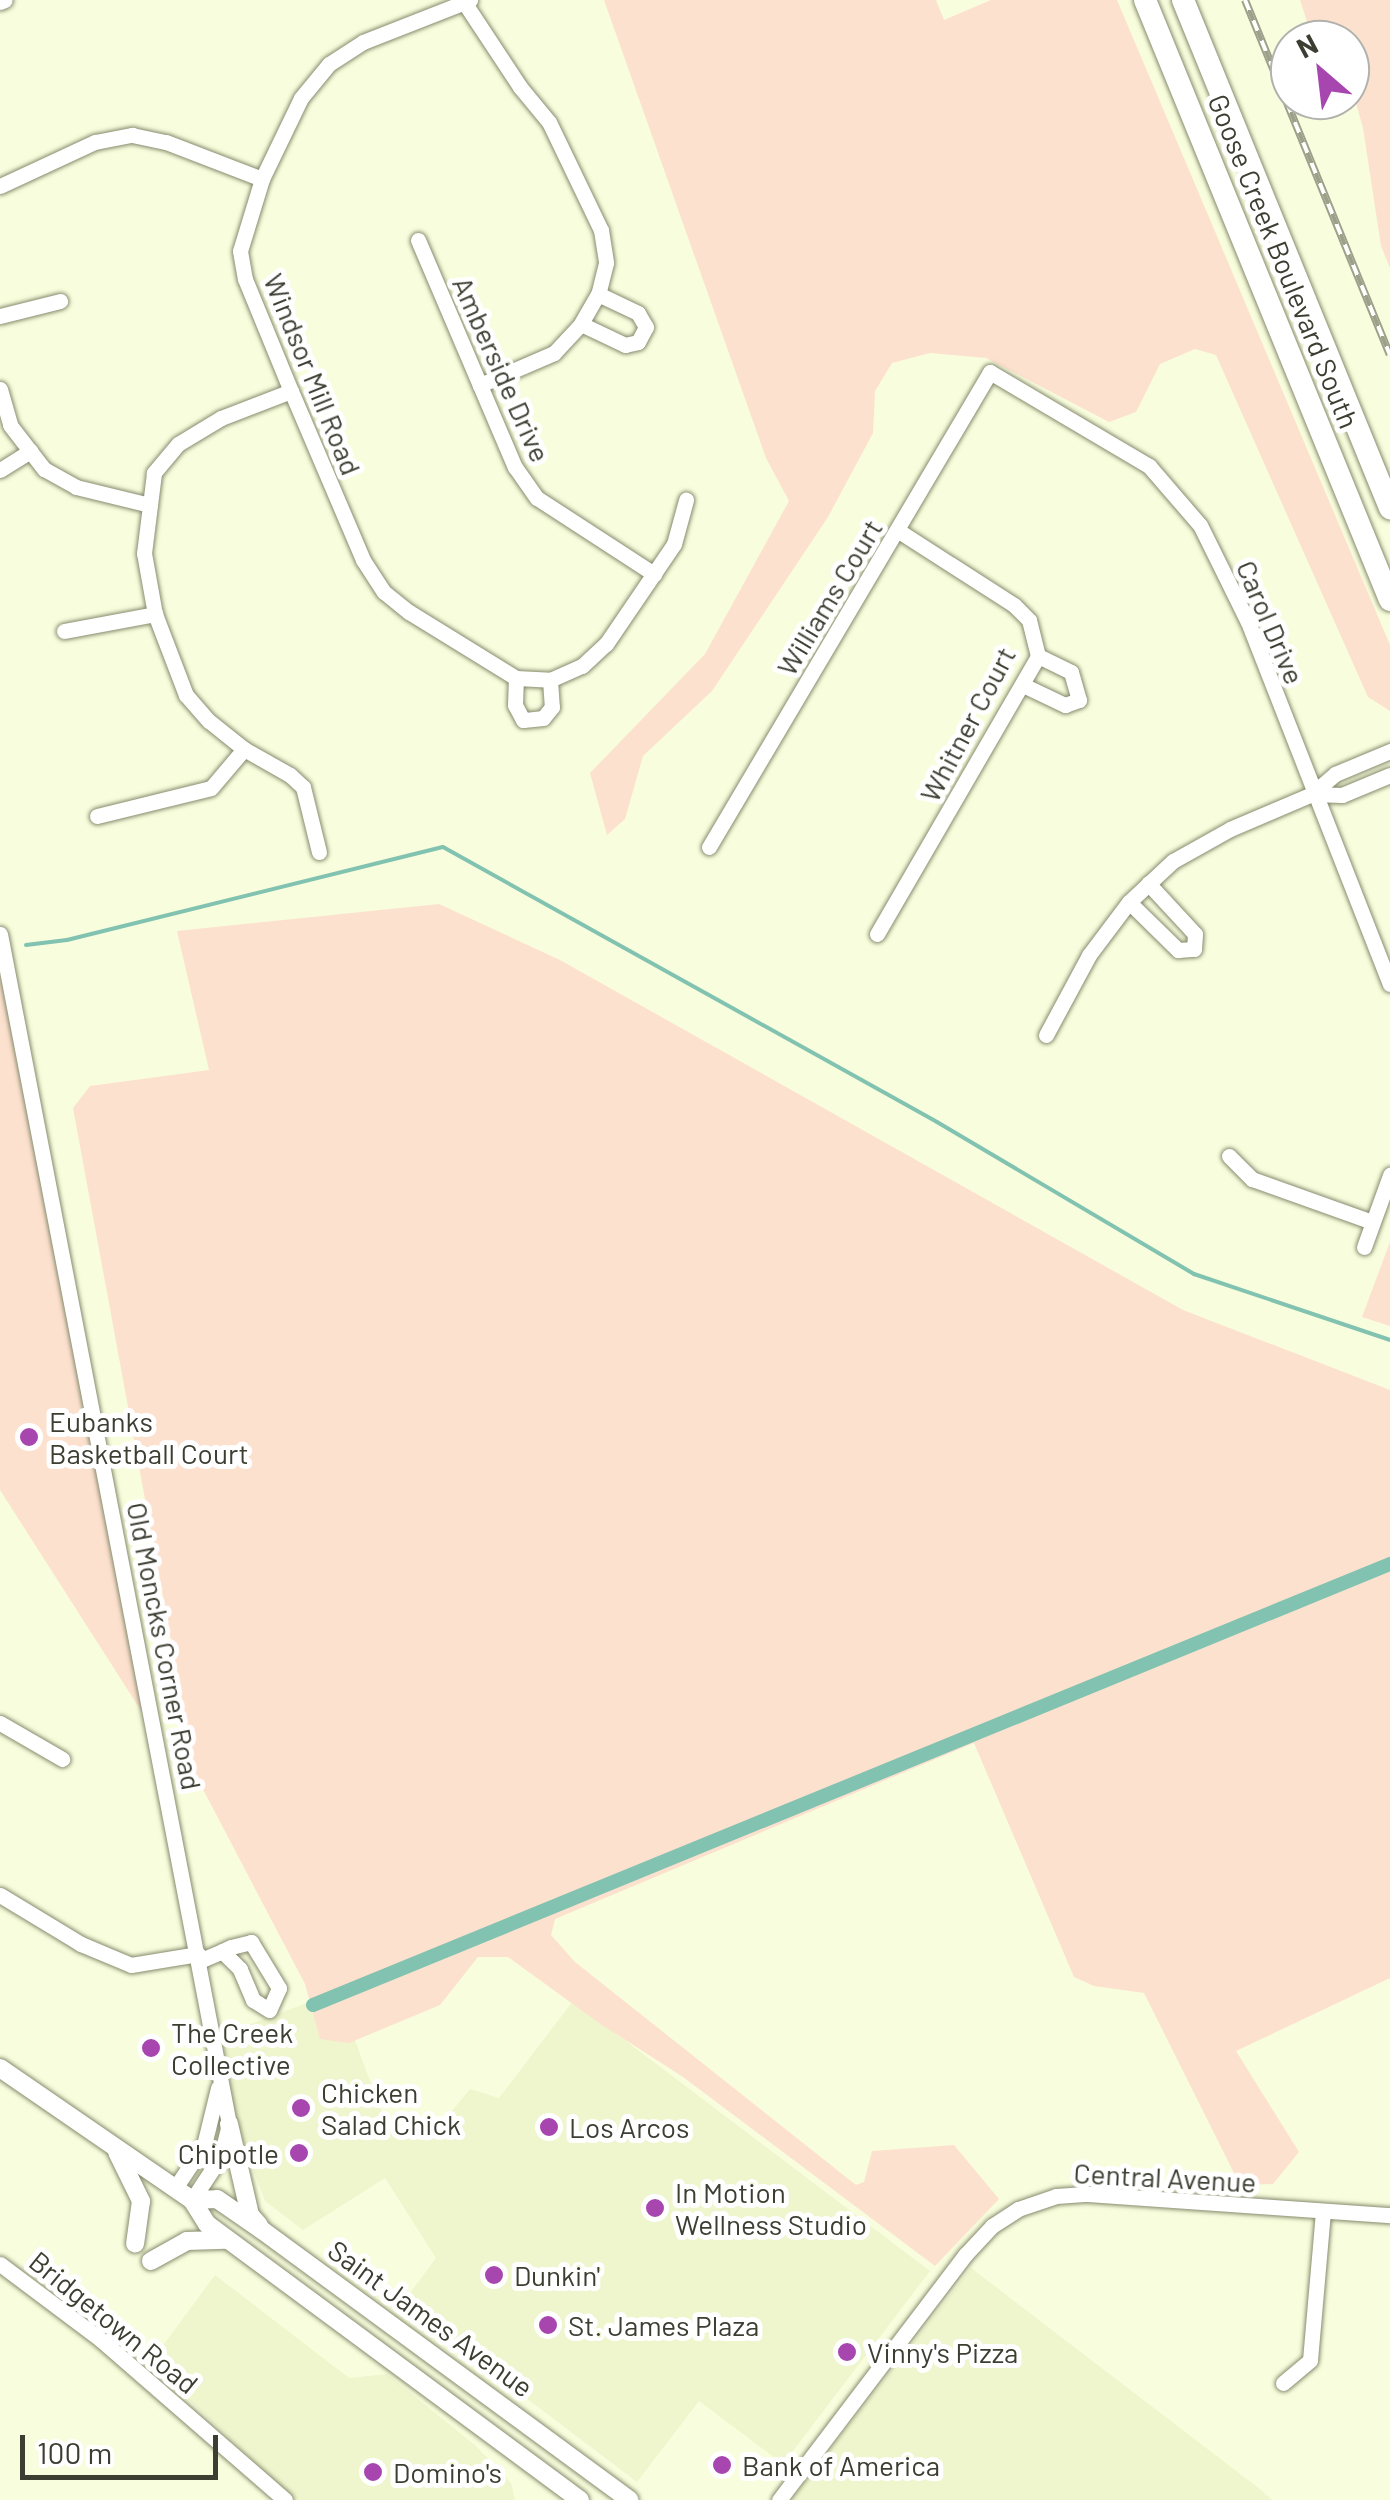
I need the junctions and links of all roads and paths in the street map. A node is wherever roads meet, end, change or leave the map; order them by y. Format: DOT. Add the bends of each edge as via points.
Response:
graph roads {
  1 [pos="1145,0"];
  2 [pos="1183,0"];
  3 [pos="467,1"];
  4 [pos="262,179"];
  5 [pos="0,186"];
  6 [pos="418,240"];
  7 [pos="598,294"];
  8 [pos="60,301"];
  9 [pos="0,316"];
  10 [pos="582,324"];
  11 [pos="990,372"];
  12 [pos="480,384"];
  13 [pos="0,389"];
  14 [pos="290,391"];
  15 [pos="30,452"];
  16 [pos="0,470"];
  17 [pos="686,500"];
  18 [pos="150,504"];
  19 [pos="1390,508"];
  20 [pos="898,530"];
  21 [pos="654,574"];
  22 [pos="1390,600"];
  23 [pos="156,614"];
  24 [pos="64,631"];
  25 [pos="1038,656"];
  26 [pos="516,678"];
  27 [pos="550,680"];
  28 [pos="1023,685"];
  29 [pos="244,749"];
  30 [pos="1390,751"];
  31 [pos="1390,775"];
  32 [pos="1312,794"];
  33 [pos="98,816"];
  34 [pos="709,846"];
  35 [pos="319,852"];
  36 [pos="1148,883"];
  37 [pos="1129,902"];
  38 [pos="0,934"];
  39 [pos="877,934"];
  40 [pos="1390,984"];
  41 [pos="1046,1035"];
  42 [pos="1229,1156"];
  43 [pos="1390,1175"];
  44 [pos="1372,1222"];
  45 [pos="1364,1247"];
  46 [pos="0,1723"];
  47 [pos="62,1759"];
  48 [pos="0,1895"];
  49 [pos="222,1951"];
  50 [pos="199,1957"];
  51 [pos="0,2068"];
  52 [pos="220,2074"];
  53 [pos="229,2124"];
  54 [pos="114,2147"];
  55 [pos="175,2188"];
  56 [pos="192,2200"];
  57 [pos="1323,2212"];
  58 [pos="1390,2215"];
  59 [pos="262,2230"];
  60 [pos="230,2241"];
  61 [pos="135,2244"];
  62 [pos="151,2261"];
  63 [pos="0,2264"];
  64 [pos="1283,2383"];
  65 [pos="284,2500"];
  66 [pos="580,2500"];
  67 [pos="629,2500"];
  68 [pos="779,2500"];
  1 -- 22 [label="highway, Goose Creek Boulevard South"];
  2 -- 19 [label="highway"];
  3 -- 4 [label="street, Windsor Mill Road" via="362,42 329,64 301,98"];
  3 -- 7 [label="street" via="550,122 601,230 606,263"];
  4 -- 5 [label="street" via="132,135 94,142"];
  4 -- 14 [label="street, Windsor Mill Road" via="240,252"];
  6 -- 12 [label="street, Amberside Drive"];
  7 -- 10 [label="street"];
  7 -- 10 [label="street" via="638,313 646,327 638,342 625,345"];
  8 -- 9 [label="street"];
  10 -- 12 [label="street" via="554,352"];
  11 -- 20 [label="street, Williams Court"];
  11 -- 32 [label="street, Carol Drive" via="1149,466 1200,525 1248,622"];
  12 -- 21 [label="street, Amberside Drive" via="515,467 537,498"];
  13 -- 15 [label="street" via="10,425"];
  14 -- 18 [label="street" via="221,418 178,444 154,472"];
  14 -- 26 [label="street, Windsor Mill Road" via="363,560 384,592"];
  15 -- 16 [label="street"];
  15 -- 18 [label="street" via="76,487"];
  17 -- 21 [label="street" via="674,544"];
  18 -- 23 [label="street" via="144,553"];
  20 -- 25 [label="street, Whitner Court" via="1014,605 1029,620"];
  20 -- 34 [label="street, Williams Court"];
  21 -- 27 [label="street" via="606,644 582,666"];
  23 -- 24 [label="street"];
  23 -- 29 [label="street" via="186,694"];
  25 -- 28 [label="street, Whitner Court"];
  25 -- 28 [label="street" via="1071,672 1079,700 1066,705"];
  26 -- 27 [label="street"];
  26 -- 27 [label="street" via="515,705 523,720 533,722 552,707"];
  28 -- 39 [label="street, Whitner Court"];
  29 -- 33 [label="street" via="212,788"];
  29 -- 35 [label="street" via="303,787"];
  30 -- 32 [label="street" via="1335,774"];
  31 -- 32 [label="street" via="1342,795"];
  32 -- 36 [label="street" via="1230,829"];
  32 -- 40 [label="street, Carol Drive"];
  36 -- 37 [label="street"];
  36 -- 37 [label="street" via="1194,934 1194,949 1178,950"];
  37 -- 41 [label="street" via="1090,955"];
  38 -- 50 [label="street, Old Moncks Corner Road"];
  42 -- 44 [label="street" via="1252,1179"];
  43 -- 44 [label="street"];
  44 -- 45 [label="street"];
  46 -- 47 [label="street"];
  48 -- 50 [label="street" via="130,1965"];
  49 -- 50 [label="street"];
  50 -- 52 [label="street, Old Moncks Corner Road"];
  51 -- 54 [label="main road, Saint James Avenue"];
  52 -- 53 [label="street, Old Moncks Corner Road"];
  52 -- 55 [label="street" via="204,2145"];
  53 -- 56 [label="street" via="221,2156"];
  53 -- 59 [label="main road" via="250,2215"];
  54 -- 55 [label="main road, Saint James Avenue"];
  54 -- 61 [label="main road" via="140,2201"];
  55 -- 56 [label="main road, Saint James Avenue"];
  56 -- 59 [label="main road, Saint James Avenue" via="217,2199"];
  56 -- 60 [label="main road, Saint James Avenue" via="207,2224"];
  57 -- 58 [label="street, Central Avenue"];
  57 -- 64 [label="street" via="1310,2360"];
  57 -- 68 [label="street, Central Avenue" via="1088,2194 1018,2209 965,2255"];
  59 -- 67 [label="main road, Saint James Avenue"];
  60 -- 62 [label="main road" via="187,2241"];
  60 -- 66 [label="main road, Saint James Avenue"];
  63 -- 65 [label="street, Bridgetown Road" via="100,2339"];
}
